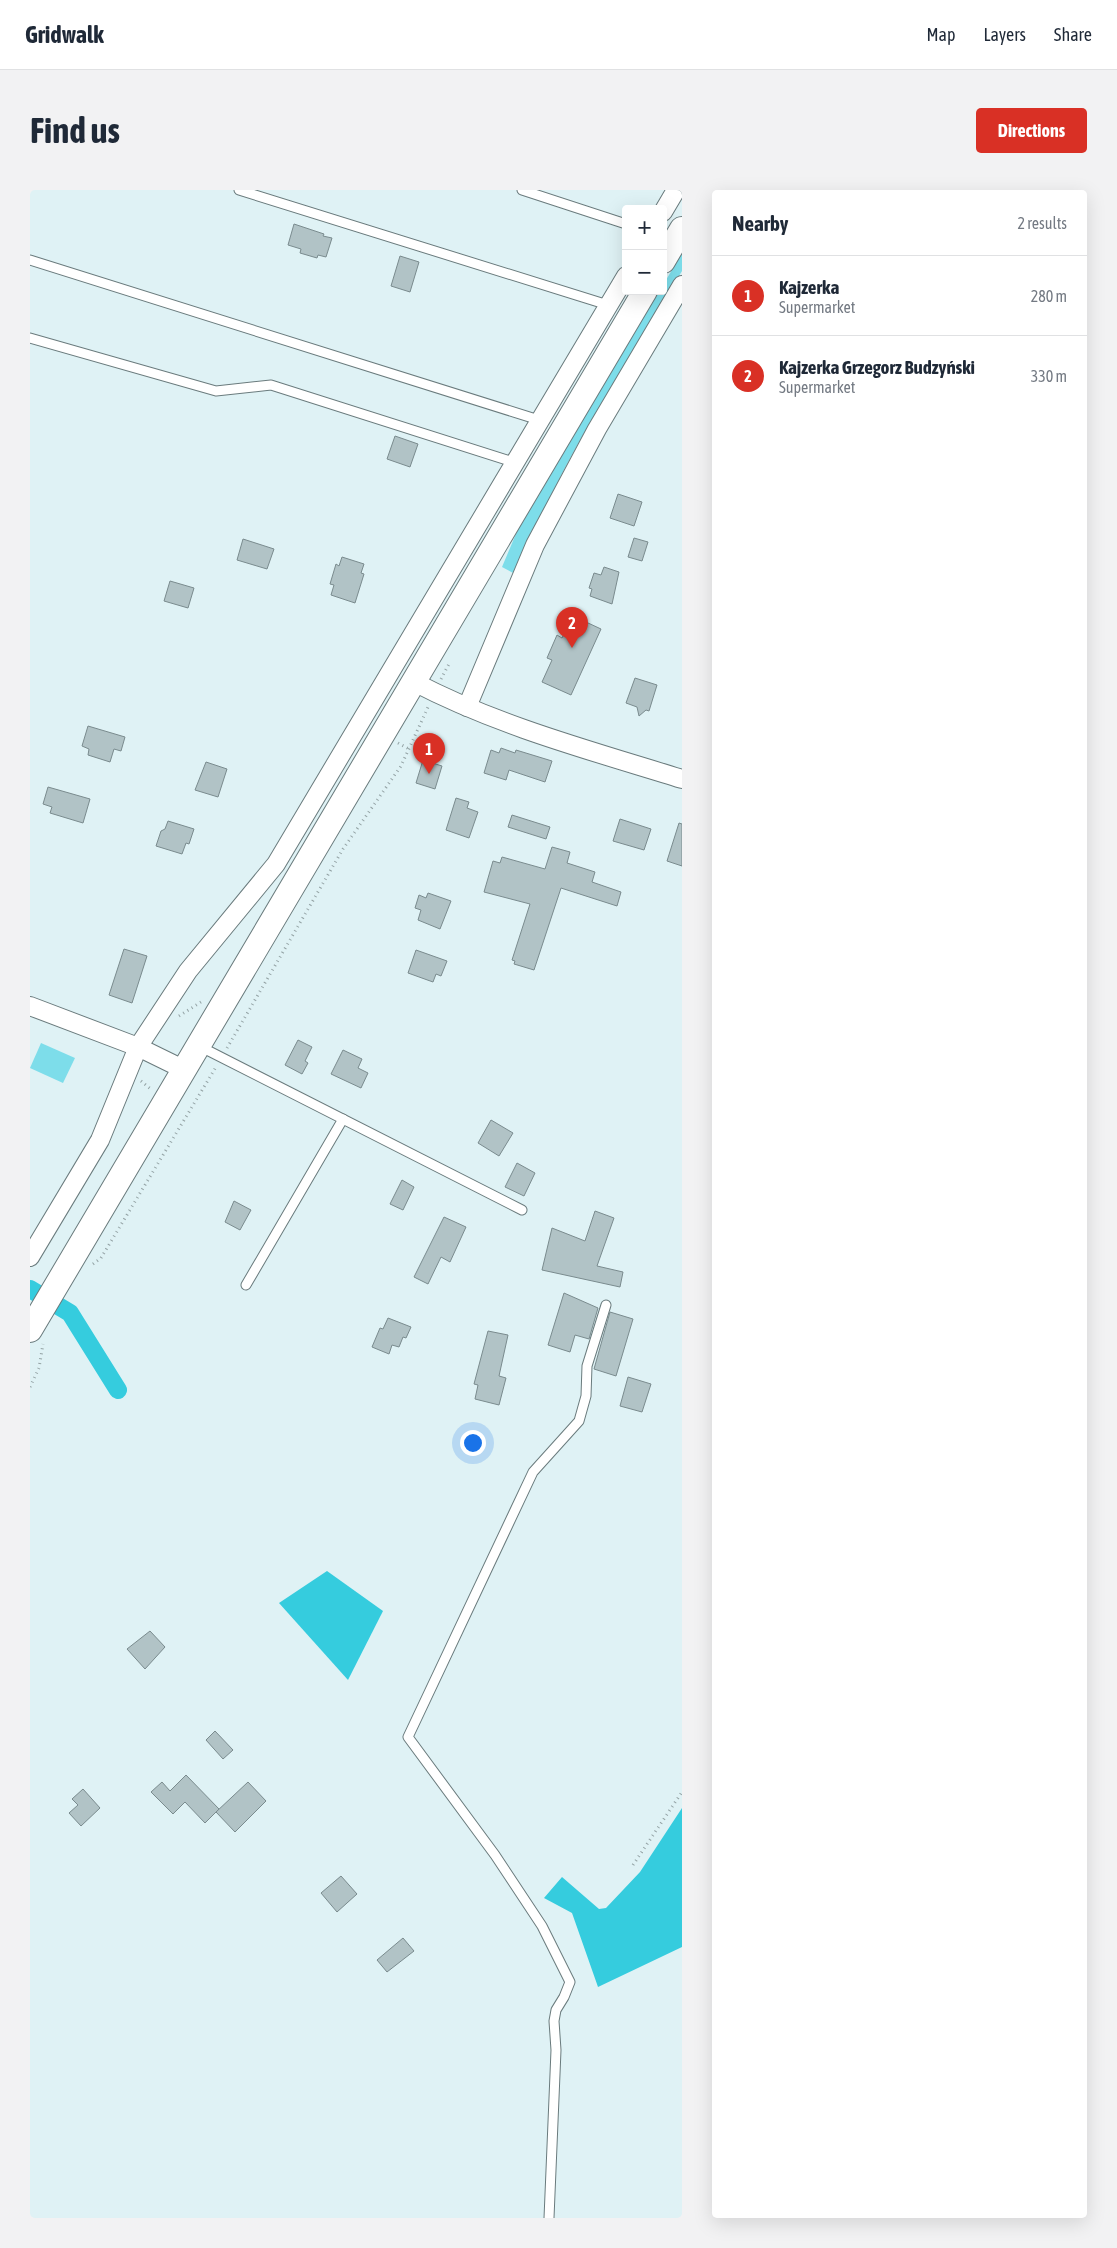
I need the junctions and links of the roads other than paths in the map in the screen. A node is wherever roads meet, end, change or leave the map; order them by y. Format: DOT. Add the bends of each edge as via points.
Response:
graph roads {
  1 [pos="239,190"];
  2 [pos="522,190"];
  3 [pos="676,190"];
  4 [pos="667,205"];
  5 [pos="622,223"];
  6 [pos="682,230"];
  7 [pos="667,254"];
  8 [pos="30,260"];
  9 [pos="622,282"];
  10 [pos="682,286"];
  11 [pos="643,295"];
  12 [pos="608,305"];
  13 [pos="30,338"];
  14 [pos="539,420"];
  15 [pos="513,462"];
  16 [pos="414,682"];
  17 [pos="467,707"];
  18 [pos="682,779"];
  19 [pos="30,1006"];
  20 [pos="199,1046"];
  21 [pos="138,1047"];
  22 [pos="185,1070"];
  23 [pos="343,1119"];
  24 [pos="522,1210"];
  25 [pos="30,1257"];
  26 [pos="246,1286"];
  27 [pos="606,1305"];
  28 [pos="38,1328"];
  29 [pos="549,2218"];
  1 -- 12 [label="lane"];
  2 -- 5 [label="lane"];
  3 -- 4 [label="street"];
  6 -- 7 [label="main road"];
  8 -- 14 [label="lane"];
  9 -- 12 [label="street"];
  10 -- 17 [label="street" via="597,429 535,544"];
  11 -- 16 [label="main road"];
  12 -- 14 [label="street"];
  13 -- 15 [label="lane" via="216,391 271,385"];
  14 -- 15 [label="street"];
  15 -- 21 [label="street" via="276,864 188,971"];
  16 -- 17 [label="street"];
  16 -- 20 [label="main road"];
  17 -- 18 [label="street" via="496,722"];
  19 -- 21 [label="street"];
  20 -- 22 [label="main road"];
  20 -- 23 [label="lane"];
  21 -- 22 [label="street"];
  21 -- 25 [label="street" via="100,1140"];
  22 -- 28 [label="main road" via="62,1275"];
  23 -- 24 [label="lane"];
  23 -- 26 [label="lane"];
  27 -- 29 [label="lane" via="587,1366 586,1396 579,1421 533,1472 408,1737 495,1855 542,1926 570,1982 554,2021 556,2050"];
}
